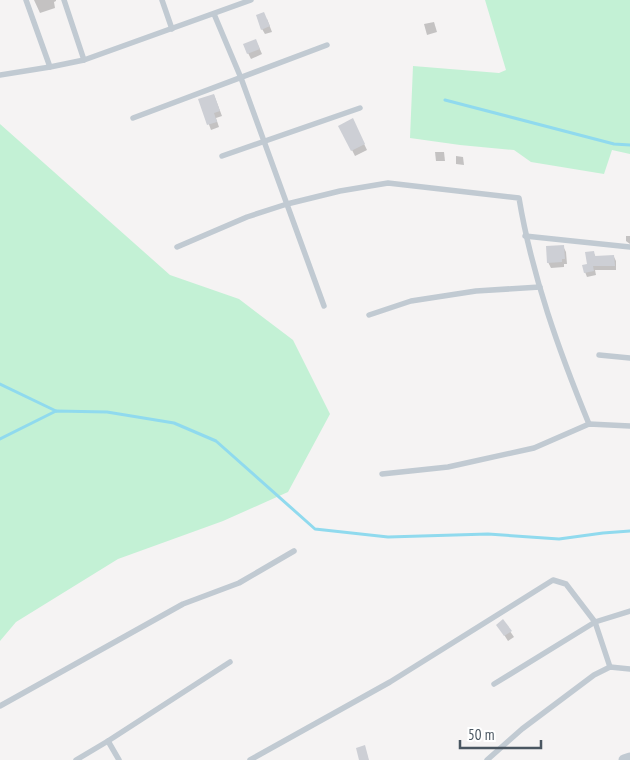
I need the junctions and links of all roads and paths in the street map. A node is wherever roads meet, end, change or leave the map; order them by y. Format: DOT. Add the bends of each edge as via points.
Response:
graph roads {
  1 [pos="26,0"];
  2 [pos="64,0"];
  3 [pos="162,0"];
  4 [pos="251,0"];
  5 [pos="214,14"];
  6 [pos="172,29"];
  7 [pos="327,45"];
  8 [pos="84,60"];
  9 [pos="50,68"];
  10 [pos="0,76"];
  11 [pos="241,78"];
  12 [pos="360,108"];
  13 [pos="133,118"];
  14 [pos="264,142"];
  15 [pos="222,156"];
  16 [pos="287,204"];
  17 [pos="525,236"];
  18 [pos="177,246"];
  19 [pos="630,247"];
  20 [pos="540,287"];
  21 [pos="324,306"];
  22 [pos="370,315"];
  23 [pos="598,354"];
  24 [pos="630,358"];
  25 [pos="589,424"];
  26 [pos="630,426"];
  27 [pos="382,474"];
  28 [pos="294,552"];
  29 [pos="630,612"];
  30 [pos="595,622"];
  31 [pos="230,662"];
  32 [pos="610,667"];
  33 [pos="630,668"];
  34 [pos="494,684"];
  35 [pos="0,706"];
  36 [pos="108,741"];
  37 [pos="630,758"];
  38 [pos="76,760"];
  39 [pos="119,760"];
  40 [pos="250,760"];
  41 [pos="487,760"];
  42 [pos="624,760"];
  1 -- 9 [label="lane"];
  2 -- 8 [label="lane"];
  3 -- 6 [label="lane"];
  4 -- 5 [label="lane"];
  5 -- 6 [label="lane"];
  5 -- 11 [label="lane"];
  6 -- 8 [label="lane"];
  7 -- 11 [label="lane"];
  8 -- 9 [label="lane"];
  9 -- 10 [label="lane"];
  11 -- 13 [label="lane"];
  11 -- 14 [label="lane"];
  12 -- 14 [label="lane"];
  14 -- 15 [label="lane"];
  14 -- 16 [label="lane"];
  16 -- 17 [label="lane" via="388,183 519,198"];
  16 -- 18 [label="lane"];
  16 -- 21 [label="lane"];
  17 -- 19 [label="lane"];
  17 -- 20 [label="lane"];
  20 -- 22 [label="lane" via="476,291 411,301"];
  20 -- 25 [label="lane" via="565,366"];
  23 -- 24 [label="lane"];
  25 -- 26 [label="lane"];
  25 -- 27 [label="lane" via="534,448 448,467"];
  28 -- 35 [label="lane" via="239,583 183,604"];
  29 -- 30 [label="lane"];
  30 -- 32 [label="lane"];
  30 -- 34 [label="lane"];
  30 -- 40 [label="lane" via="566,584 553,580 390,682"];
  31 -- 36 [label="lane"];
  32 -- 33 [label="lane"];
  32 -- 41 [label="lane" via="569,693"];
  36 -- 38 [label="lane"];
  36 -- 39 [label="lane"];
  37 -- 42 [label="street"];
}
